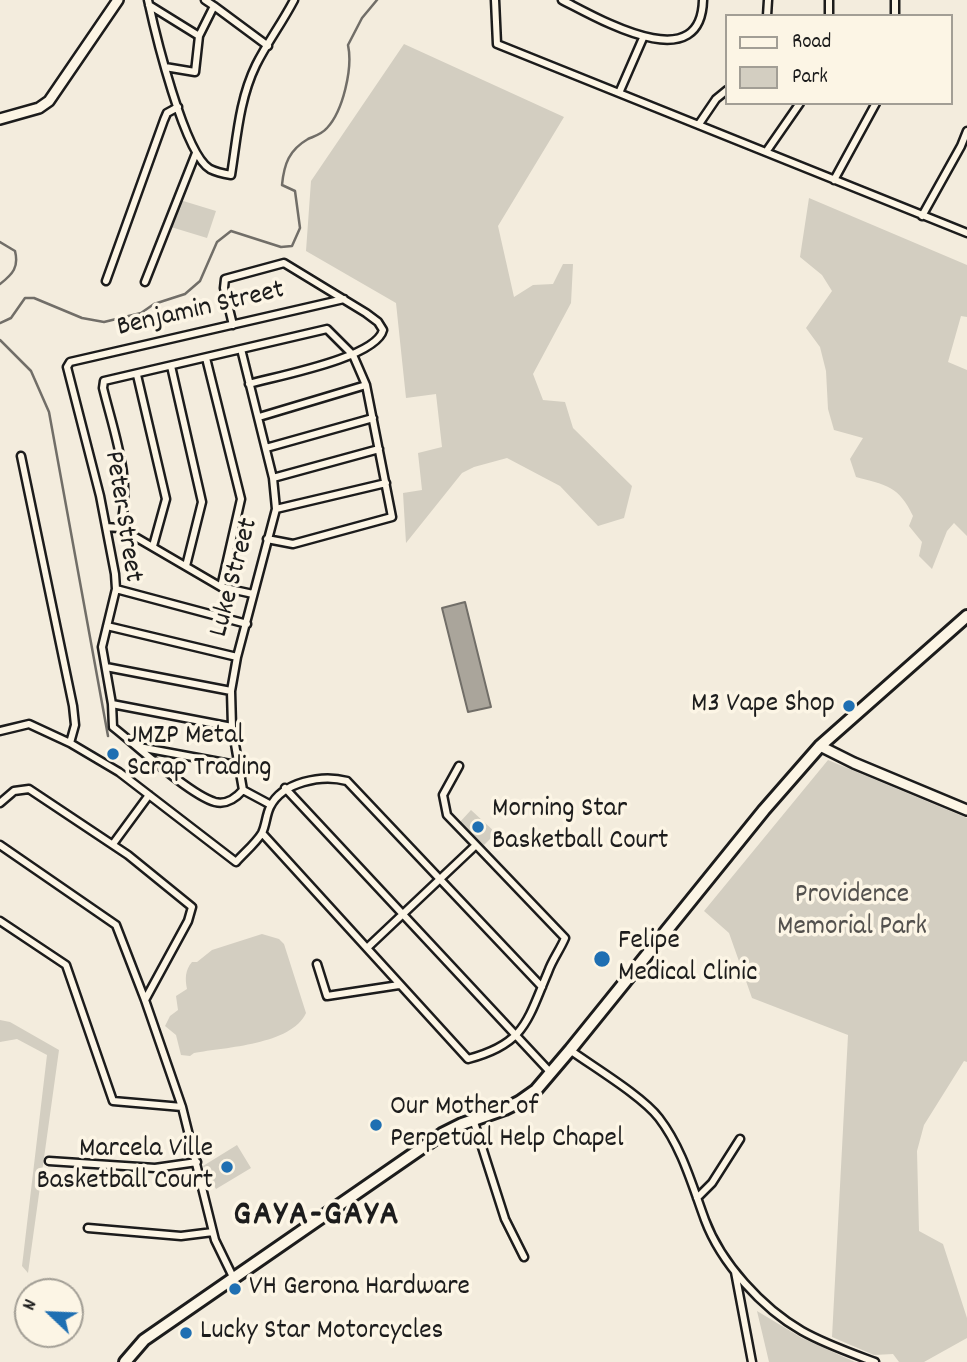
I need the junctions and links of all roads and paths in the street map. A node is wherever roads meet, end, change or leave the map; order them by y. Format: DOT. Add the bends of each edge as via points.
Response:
graph roads {
  1 [pos="118,0"];
  2 [pos="205,0"];
  3 [pos="294,0"];
  4 [pos="495,0"];
  5 [pos="562,0"];
  6 [pos="704,0"];
  7 [pos="148,3"];
  8 [pos="214,6"];
  9 [pos="199,36"];
  10 [pos="643,38"];
  11 [pos="268,46"];
  12 [pos="165,67"];
  13 [pos="726,91"];
  14 [pos="619,93"];
  15 [pos="799,105"];
  16 [pos="875,105"];
  17 [pos="178,107"];
  18 [pos="0,119"];
  19 [pos="699,124"];
  20 [pos="967,131"];
  21 [pos="964,147"];
  22 [pos="766,152"];
  23 [pos="196,153"];
  24 [pos="834,180"];
  25 [pos="922,215"];
  26 [pos="967,233"];
  27 [pos="106,281"];
  28 [pos="145,282"];
  29 [pos="344,299"];
  30 [pos="233,325"];
  31 [pos="241,349"];
  32 [pos="354,355"];
  33 [pos="206,358"];
  34 [pos="68,364"];
  35 [pos="171,366"];
  36 [pos="137,375"];
  37 [pos="249,384"];
  38 [pos="366,385"];
  39 [pos="259,417"];
  40 [pos="373,418"];
  41 [pos="266,447"];
  42 [pos="379,449"];
  43 [pos="21,456"];
  44 [pos="273,478"];
  45 [pos="386,483"];
  46 [pos="276,509"];
  47 [pos="106,527"];
  48 [pos="120,528"];
  49 [pos="267,539"];
  50 [pos="153,547"];
  51 [pos="186,566"];
  52 [pos="221,587"];
  53 [pos="116,589"];
  54 [pos="253,594"];
  55 [pos="967,615"];
  56 [pos="247,624"];
  57 [pos="107,626"];
  58 [pos="237,657"];
  59 [pos="106,667"];
  60 [pos="231,691"];
  61 [pos="112,704"];
  62 [pos="232,727"];
  63 [pos="0,731"];
  64 [pos="70,743"];
  65 [pos="137,746"];
  66 [pos="820,746"];
  67 [pos="241,766"];
  68 [pos="459,766"];
  69 [pos="285,788"];
  70 [pos="243,790"];
  71 [pos="149,795"];
  72 [pos="0,803"];
  73 [pos="271,805"];
  74 [pos="967,810"];
  75 [pos="262,832"];
  76 [pos="113,844"];
  77 [pos="0,845"];
  78 [pos="476,845"];
  79 [pos="440,879"];
  80 [pos="404,915"];
  81 [pos="0,921"];
  82 [pos="367,948"];
  83 [pos="317,964"];
  84 [pos="400,985"];
  85 [pos="542,987"];
  86 [pos="145,1000"];
  87 [pos="516,1036"];
  88 [pos="570,1051"];
  89 [pos="551,1073"];
  90 [pos="182,1107"];
  91 [pos="473,1119"];
  92 [pos="740,1139"];
  93 [pos="50,1161"];
  94 [pos="197,1162"];
  95 [pos="697,1198"];
  96 [pos="88,1228"];
  97 [pos="213,1232"];
  98 [pos="524,1257"];
  99 [pos="735,1270"];
  100 [pos="233,1277"];
  101 [pos="125,1362"];
  102 [pos="752,1362"];
  103 [pos="875,1362"];
  1 -- 18 [label="street" via="49,102"];
  2 -- 8 [label="street"];
  3 -- 11 [label="street"];
  4 -- 14 [label="street" via="497,44"];
  5 -- 10 [label="street"];
  6 -- 10 [label="street" via="696,27 682,37 668,41"];
  7 -- 9 [label="street"];
  7 -- 12 [label="street"];
  8 -- 9 [label="street"];
  8 -- 11 [label="street"];
  9 -- 12 [label="street" via="195,72"];
  10 -- 14 [label="street"];
  11 -- 23 [label="street" via="241,104 232,176 209,169"];
  12 -- 17 [label="street"];
  13 -- 19 [label="street"];
  14 -- 19 [label="street"];
  15 -- 22 [label="street"];
  16 -- 24 [label="street"];
  17 -- 23 [label="street"];
  17 -- 27 [label="street" via="164,120"];
  19 -- 22 [label="street"];
  20 -- 21 [label="street"];
  21 -- 25 [label="street"];
  22 -- 24 [label="street"];
  23 -- 28 [label="street"];
  24 -- 25 [label="street"];
  25 -- 26 [label="street"];
  29 -- 30 [label="street, Benjamin Street"];
  29 -- 30 [label="street" via="284,262 225,279"];
  29 -- 32 [label="street" via="383,330 373,345"];
  30 -- 34 [label="street, Benjamin Street"];
  31 -- 32 [label="street" via="327,329"];
  31 -- 33 [label="street"];
  31 -- 37 [label="street, Luke Street"];
  32 -- 37 [label="street"];
  32 -- 38 [label="street"];
  33 -- 35 [label="street"];
  33 -- 52 [label="street" via="241,499"];
  34 -- 47 [label="street, Peter Street"];
  35 -- 36 [label="street"];
  35 -- 51 [label="street" via="202,502"];
  36 -- 48 [label="street" via="104,381 103,388 126,488"];
  36 -- 50 [label="street" via="166,499"];
  37 -- 39 [label="street, Luke Street"];
  38 -- 39 [label="street"];
  38 -- 40 [label="street"];
  39 -- 41 [label="street, Luke Street"];
  40 -- 41 [label="street"];
  40 -- 42 [label="street"];
  41 -- 44 [label="street, Luke Street"];
  42 -- 44 [label="street"];
  42 -- 45 [label="street"];
  43 -- 64 [label="street" via="73,706 75,733"];
  44 -- 46 [label="street, Luke Street"];
  45 -- 46 [label="street"];
  45 -- 49 [label="street" via="392,517 293,544"];
  46 -- 49 [label="street, Luke Street"];
  47 -- 48 [label="street"];
  47 -- 53 [label="street, Peter Street"];
  48 -- 50 [label="street"];
  49 -- 54 [label="street, Luke Street"];
  50 -- 51 [label="street"];
  51 -- 52 [label="street"];
  52 -- 54 [label="street"];
  53 -- 56 [label="street"];
  53 -- 57 [label="street, Peter Street"];
  54 -- 56 [label="street, Luke Street"];
  55 -- 66 [label="main road"];
  56 -- 58 [label="street, Luke Street"];
  57 -- 58 [label="street"];
  57 -- 59 [label="street, Peter Street" via="102,647"];
  58 -- 60 [label="street, Luke Street"];
  59 -- 60 [label="street"];
  59 -- 61 [label="street, Peter Street"];
  60 -- 62 [label="street, Luke Street"];
  61 -- 62 [label="street"];
  61 -- 65 [label="street, Peter Street" via="113,727"];
  62 -- 67 [label="street, Luke Street"];
  63 -- 64 [label="street" via="29,724"];
  64 -- 71 [label="street"];
  65 -- 67 [label="street"];
  65 -- 70 [label="street, Peter Street" via="199,795 218,803 235,800"];
  66 -- 74 [label="street"];
  66 -- 88 [label="main road"];
  67 -- 70 [label="street, Luke Street"];
  68 -- 78 [label="street" via="443,795 447,815"];
  69 -- 73 [label="street"];
  69 -- 79 [label="street" via="319,779 347,781"];
  69 -- 80 [label="street"];
  70 -- 73 [label="street"];
  71 -- 75 [label="street" via="236,862"];
  71 -- 76 [label="street"];
  72 -- 76 [label="street" via="14,791 29,789"];
  73 -- 75 [label="street"];
  75 -- 82 [label="street"];
  76 -- 86 [label="street" via="192,907"];
  77 -- 86 [label="street" via="116,925"];
  78 -- 79 [label="street"];
  78 -- 85 [label="street" via="565,938"];
  79 -- 80 [label="street"];
  79 -- 85 [label="street"];
  80 -- 82 [label="street"];
  80 -- 87 [label="street"];
  81 -- 90 [label="street" via="66,965 113,1101"];
  82 -- 84 [label="street"];
  83 -- 84 [label="street" via="327,996"];
  84 -- 87 [label="street" via="468,1059 497,1049"];
  85 -- 87 [label="street" via="527,1024"];
  86 -- 90 [label="street"];
  87 -- 89 [label="street"];
  88 -- 89 [label="main road"];
  88 -- 95 [label="street" via="657,1116 680,1152"];
  89 -- 91 [label="main road" via="519,1102"];
  90 -- 94 [label="street"];
  91 -- 98 [label="street" via="505,1219"];
  91 -- 100 [label="main road" via="442,1134"];
  92 -- 95 [label="street"];
  93 -- 94 [label="street" via="155,1168"];
  94 -- 97 [label="street"];
  95 -- 99 [label="street" via="715,1240"];
  96 -- 97 [label="street" via="181,1236"];
  97 -- 100 [label="street"];
  99 -- 102 [label="street"];
  99 -- 103 [label="street" via="791,1324"];
  100 -- 101 [label="main road" via="144,1340"];
}
